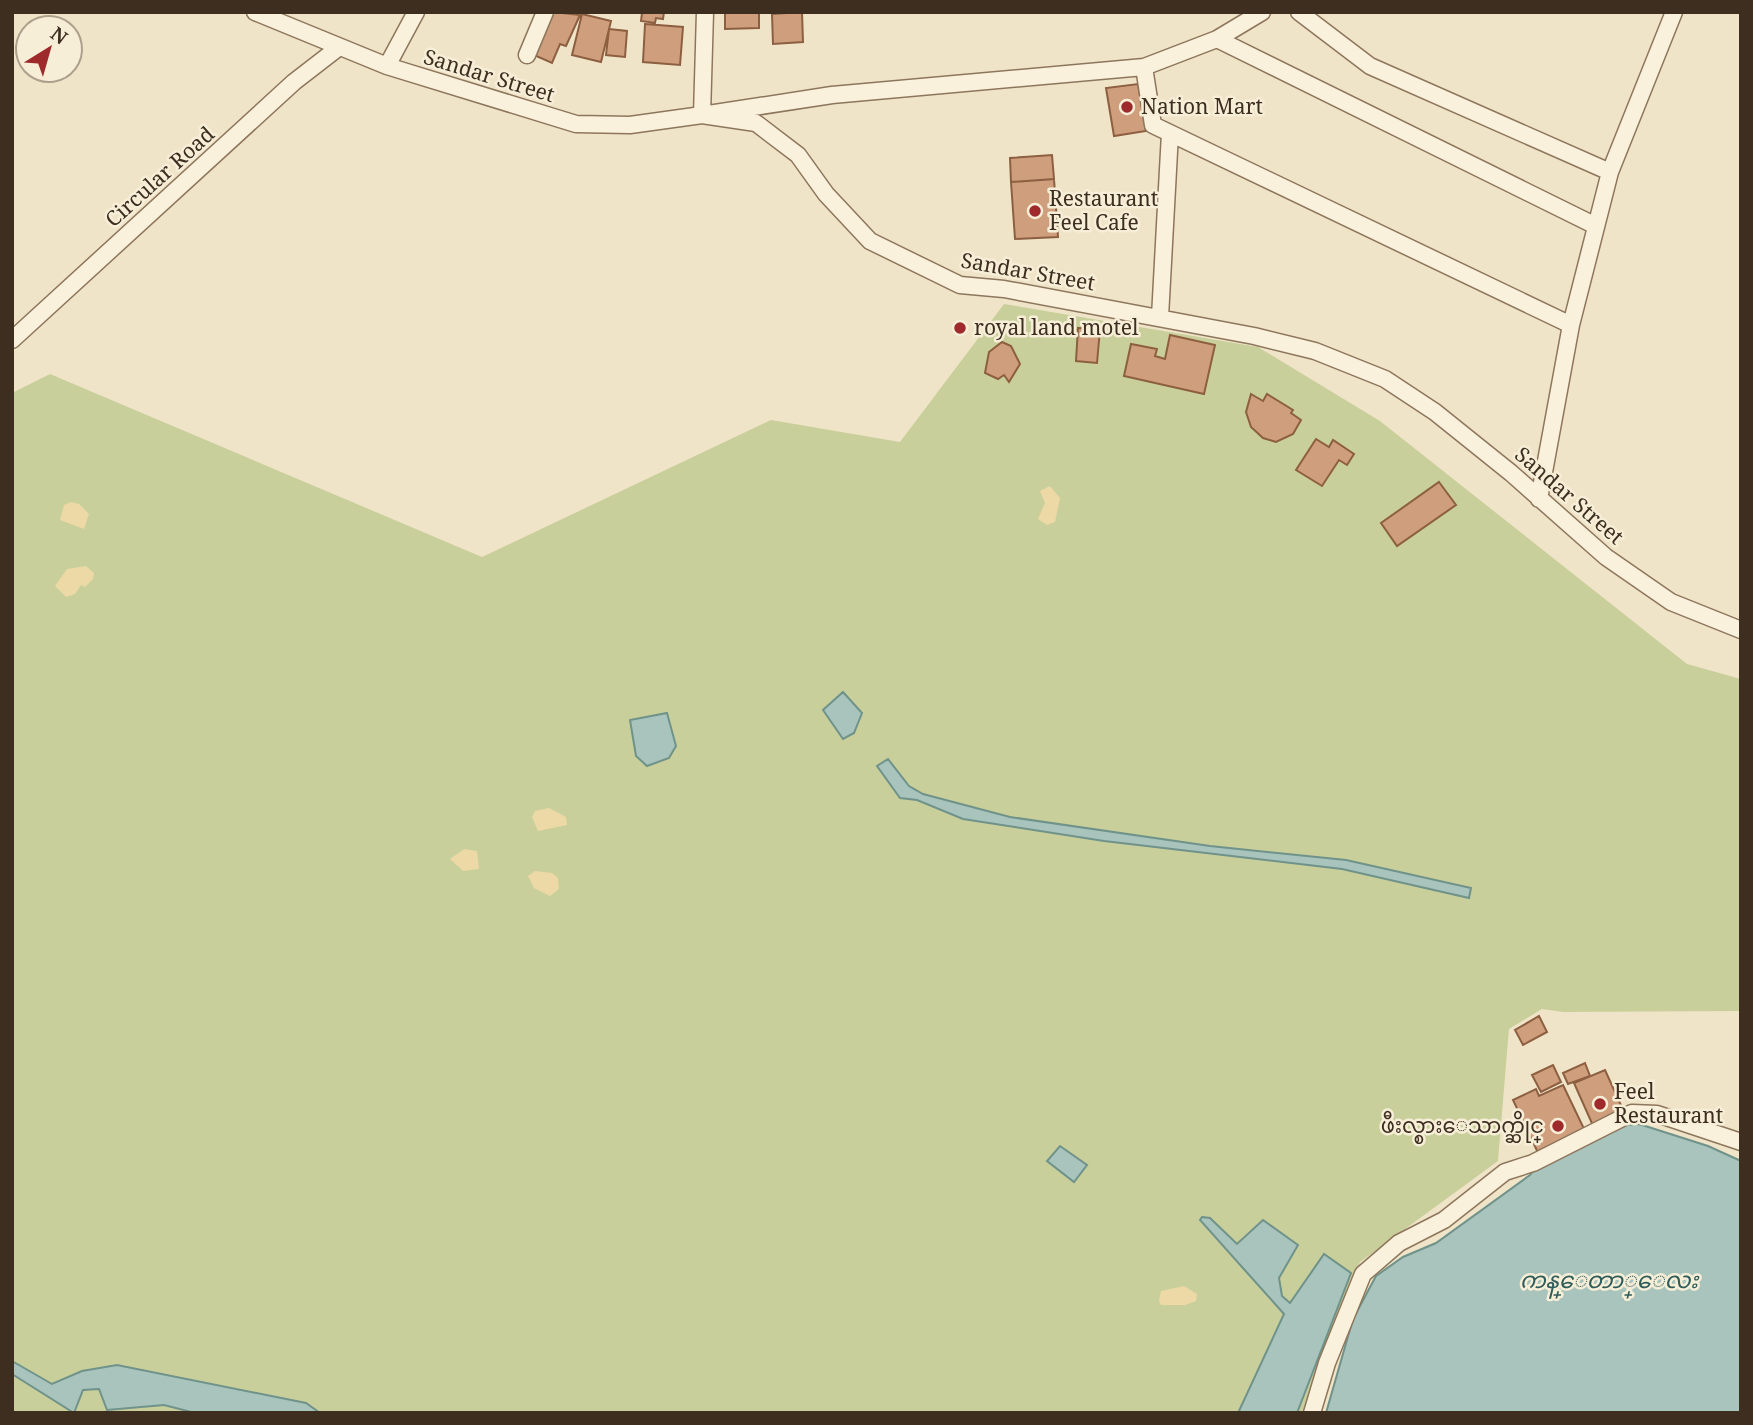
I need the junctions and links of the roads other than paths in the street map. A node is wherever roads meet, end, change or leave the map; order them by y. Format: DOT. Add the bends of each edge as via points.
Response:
graph roads {
  1 [pos="255,12"];
  2 [pos="416,12"];
  3 [pos="545,12"];
  4 [pos="705,12"];
  5 [pos="1262,12"];
  6 [pos="1299,12"];
  7 [pos="1674,12"];
  8 [pos="1217,39"];
  9 [pos="338,48"];
  10 [pos="527,55"];
  11 [pos="387,66"];
  12 [pos="1144,68"];
  13 [pos="702,115"];
  14 [pos="1170,133"];
  15 [pos="1610,172"];
  16 [pos="1597,226"];
  17 [pos="1160,317"];
  18 [pos="1571,325"];
  19 [pos="12,340"];
  20 [pos="1539,499"];
  21 [pos="1741,630"];
  22 [pos="1741,1142"];
  23 [pos="1312,1413"];
  1 -- 9 [label="street, Sandar Street"];
  2 -- 11 [label="street"];
  3 -- 10 [label="street"];
  4 -- 13 [label="street"];
  5 -- 8 [label="street"];
  6 -- 15 [label="street" via="1370,65"];
  7 -- 15 [label="street"];
  8 -- 12 [label="street"];
  8 -- 16 [label="street"];
  9 -- 11 [label="street, Sandar Street"];
  9 -- 19 [label="street, Circular Road" via="294,82"];
  11 -- 13 [label="street, Sandar Street" via="576,124 630,125"];
  12 -- 13 [label="street" via="832,94"];
  12 -- 14 [label="street" via="1153,125"];
  13 -- 17 [label="street, Sandar Street" via="756,123 799,155 826,194 870,241 960,285"];
  14 -- 17 [label="street"];
  14 -- 18 [label="street"];
  15 -- 16 [label="street"];
  16 -- 18 [label="street"];
  17 -- 20 [label="street, Sandar Street" via="1315,351 1385,379 1435,412"];
  18 -- 20 [label="street"];
  20 -- 21 [label="street, Sandar Street" via="1606,557 1671,602"];
  22 -- 23 [label="street" via="1657,1114 1632,1113 1533,1163 1505,1172 1480,1195 1399,1243 1363,1273 1326,1363"];
}
